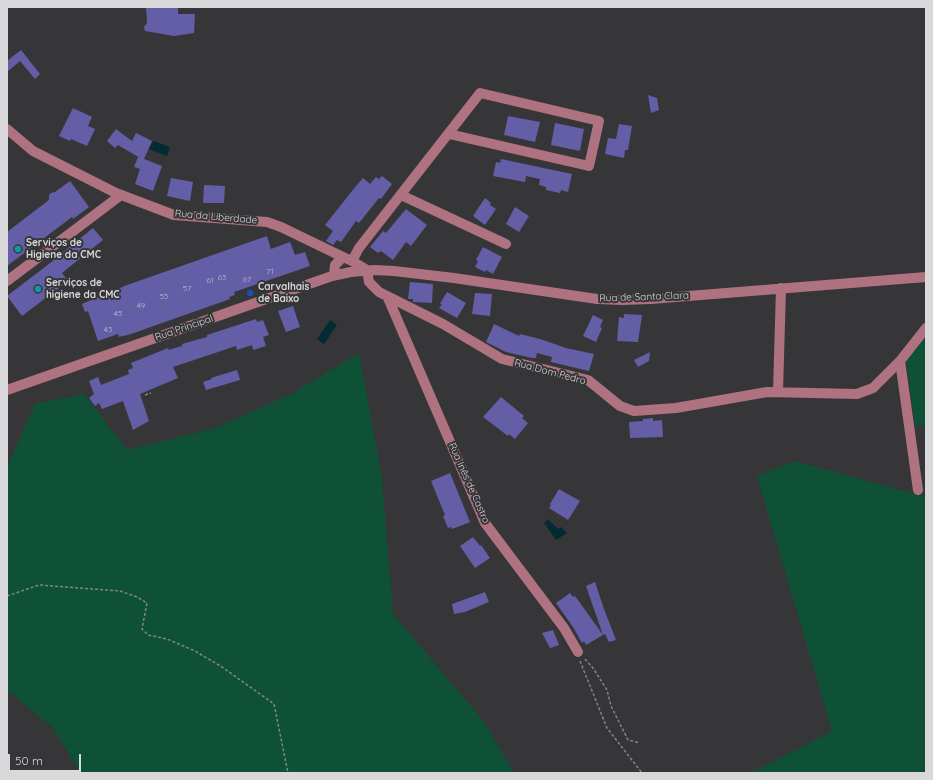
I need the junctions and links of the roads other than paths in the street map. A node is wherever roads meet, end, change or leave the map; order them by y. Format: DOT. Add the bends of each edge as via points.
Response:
graph roads {
  1 [pos="7,129"];
  2 [pos="448,134"];
  3 [pos="121,195"];
  4 [pos="401,195"];
  5 [pos="506,244"];
  6 [pos="343,257"];
  7 [pos="352,262"];
  8 [pos="365,270"];
  9 [pos="334,275"];
  10 [pos="926,277"];
  11 [pos="7,281"];
  12 [pos="781,288"];
  13 [pos="388,298"];
  14 [pos="926,328"];
  15 [pos="900,361"];
  16 [pos="7,390"];
  17 [pos="778,392"];
  18 [pos="918,490"];
  19 [pos="578,652"];
  1 -- 3 [label="street, Rua da Liberdade" via="33,151"];
  2 -- 2 [label="street" via="480,93 599,121 589,166"];
  2 -- 4 [label="street"];
  3 -- 6 [label="street, Rua da Liberdade" via="174,214 267,222"];
  3 -- 11 [label="street"];
  4 -- 5 [label="street"];
  4 -- 7 [label="street" via="359,248"];
  6 -- 7 [label="street, Rua da Liberdade"];
  6 -- 9 [label="street" via="335,265"];
  7 -- 8 [label="street, Rua da Liberdade"];
  8 -- 9 [label="street, Rua Principal"];
  8 -- 12 [label="street, Rua de Santa Clara" via="446,277 597,299 651,299"];
  8 -- 13 [label="street, Rua Dom Pedro" via="372,286"];
  9 -- 16 [label="street, Rua Principal"];
  10 -- 12 [label="street, Rua de Santa Clara"];
  12 -- 17 [label="street"];
  13 -- 17 [label="street, Rua Dom Pedro" via="443,324 502,359 588,380 620,406 634,411 676,408"];
  13 -- 19 [label="street, Rua Inês de Castro" via="485,523 564,628"];
  14 -- 15 [label="street, Rua Dom Pedro"];
  15 -- 17 [label="street, Rua Dom Pedro" via="873,388 857,394"];
  15 -- 18 [label="street"];
}
